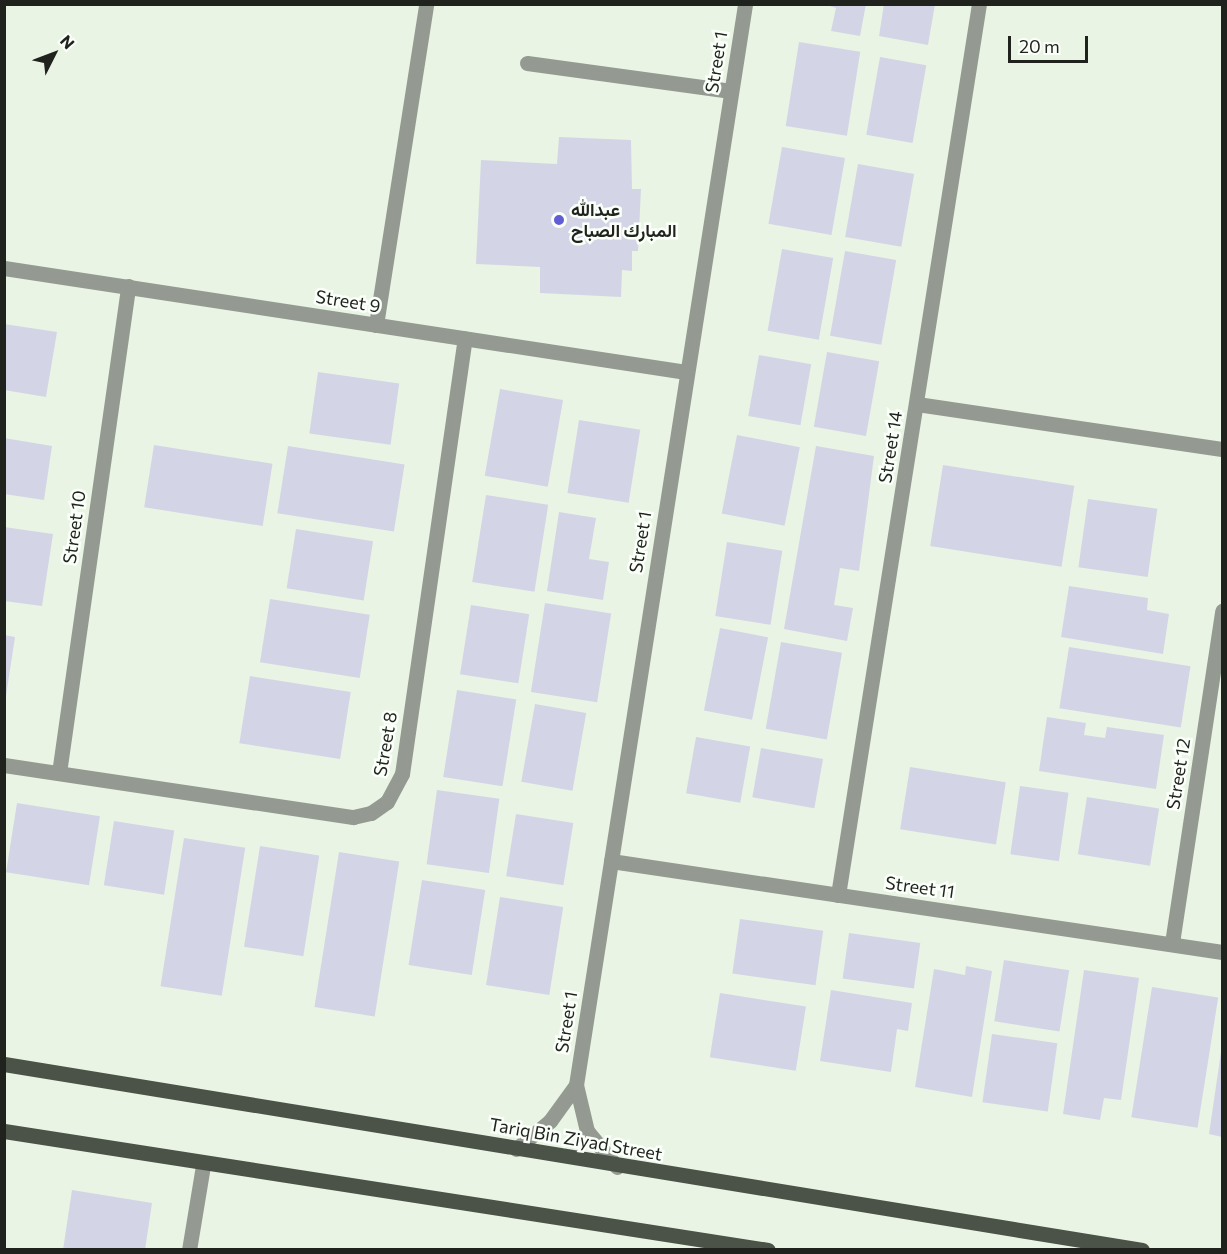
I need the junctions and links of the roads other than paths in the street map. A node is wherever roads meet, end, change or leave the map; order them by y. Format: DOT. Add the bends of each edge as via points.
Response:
graph roads {
  1 [pos="426,4"];
  2 [pos="745,4"];
  3 [pos="979,4"];
  4 [pos="527,63"];
  5 [pos="731,92"];
  6 [pos="4,267"];
  7 [pos="128,286"];
  8 [pos="376,325"];
  9 [pos="465,339"];
  10 [pos="686,372"];
  11 [pos="916,404"];
  12 [pos="1222,449"];
  13 [pos="1222,611"];
  14 [pos="4,765"];
  15 [pos="59,773"];
  16 [pos="611,861"];
  17 [pos="838,895"];
  18 [pos="1172,943"];
  19 [pos="1222,952"];
  20 [pos="4,1064"];
  21 [pos="576,1085"];
  22 [pos="4,1131"];
  23 [pos="516,1149"];
  24 [pos="203,1165"];
  25 [pos="617,1167"];
  26 [pos="1027,1230"];
  27 [pos="712,1242"];
  28 [pos="189,1250"];
  29 [pos="728,1250"];
  30 [pos="768,1250"];
  31 [pos="1054,1250"];
  32 [pos="1142,1250"];
  1 -- 8 [label="street"];
  2 -- 5 [label="street, Street 1"];
  3 -- 11 [label="street, Street 14"];
  4 -- 5 [label="street"];
  5 -- 10 [label="street, Street 1"];
  6 -- 7 [label="street, Street 9"];
  7 -- 8 [label="street, Street 9"];
  7 -- 15 [label="street, Street 10"];
  8 -- 9 [label="street, Street 9"];
  9 -- 10 [label="street, Street 9"];
  9 -- 15 [label="street, Street 8" via="402,774 387,802 371,813 353,817"];
  10 -- 16 [label="street, Street 1"];
  11 -- 12 [label="street"];
  11 -- 17 [label="street, Street 14"];
  13 -- 18 [label="street, Street 12"];
  14 -- 15 [label="street, Street 8"];
  16 -- 17 [label="street, Street 11"];
  16 -- 21 [label="street, Street 1"];
  17 -- 18 [label="street, Street 11"];
  18 -- 19 [label="street, Street 11"];
  20 -- 23 [label="main road, Tariq Bin Ziyad Street"];
  21 -- 23 [label="street, Street 1" via="550,1121"];
  21 -- 25 [label="street, Street 1" via="587,1131"];
  22 -- 24 [label="main road"];
  23 -- 25 [label="main road, Tariq Bin Ziyad Street"];
  24 -- 27 [label="main road"];
  24 -- 28 [label="street"];
  25 -- 26 [label="main road, Tariq Bin Ziyad Street"];
  26 -- 31 [label="main road" via="1043,1236"];
  26 -- 32 [label="main road, Tariq Bin Ziyad Street"];
  27 -- 29 [label="street"];
  27 -- 30 [label="main road"];
}
